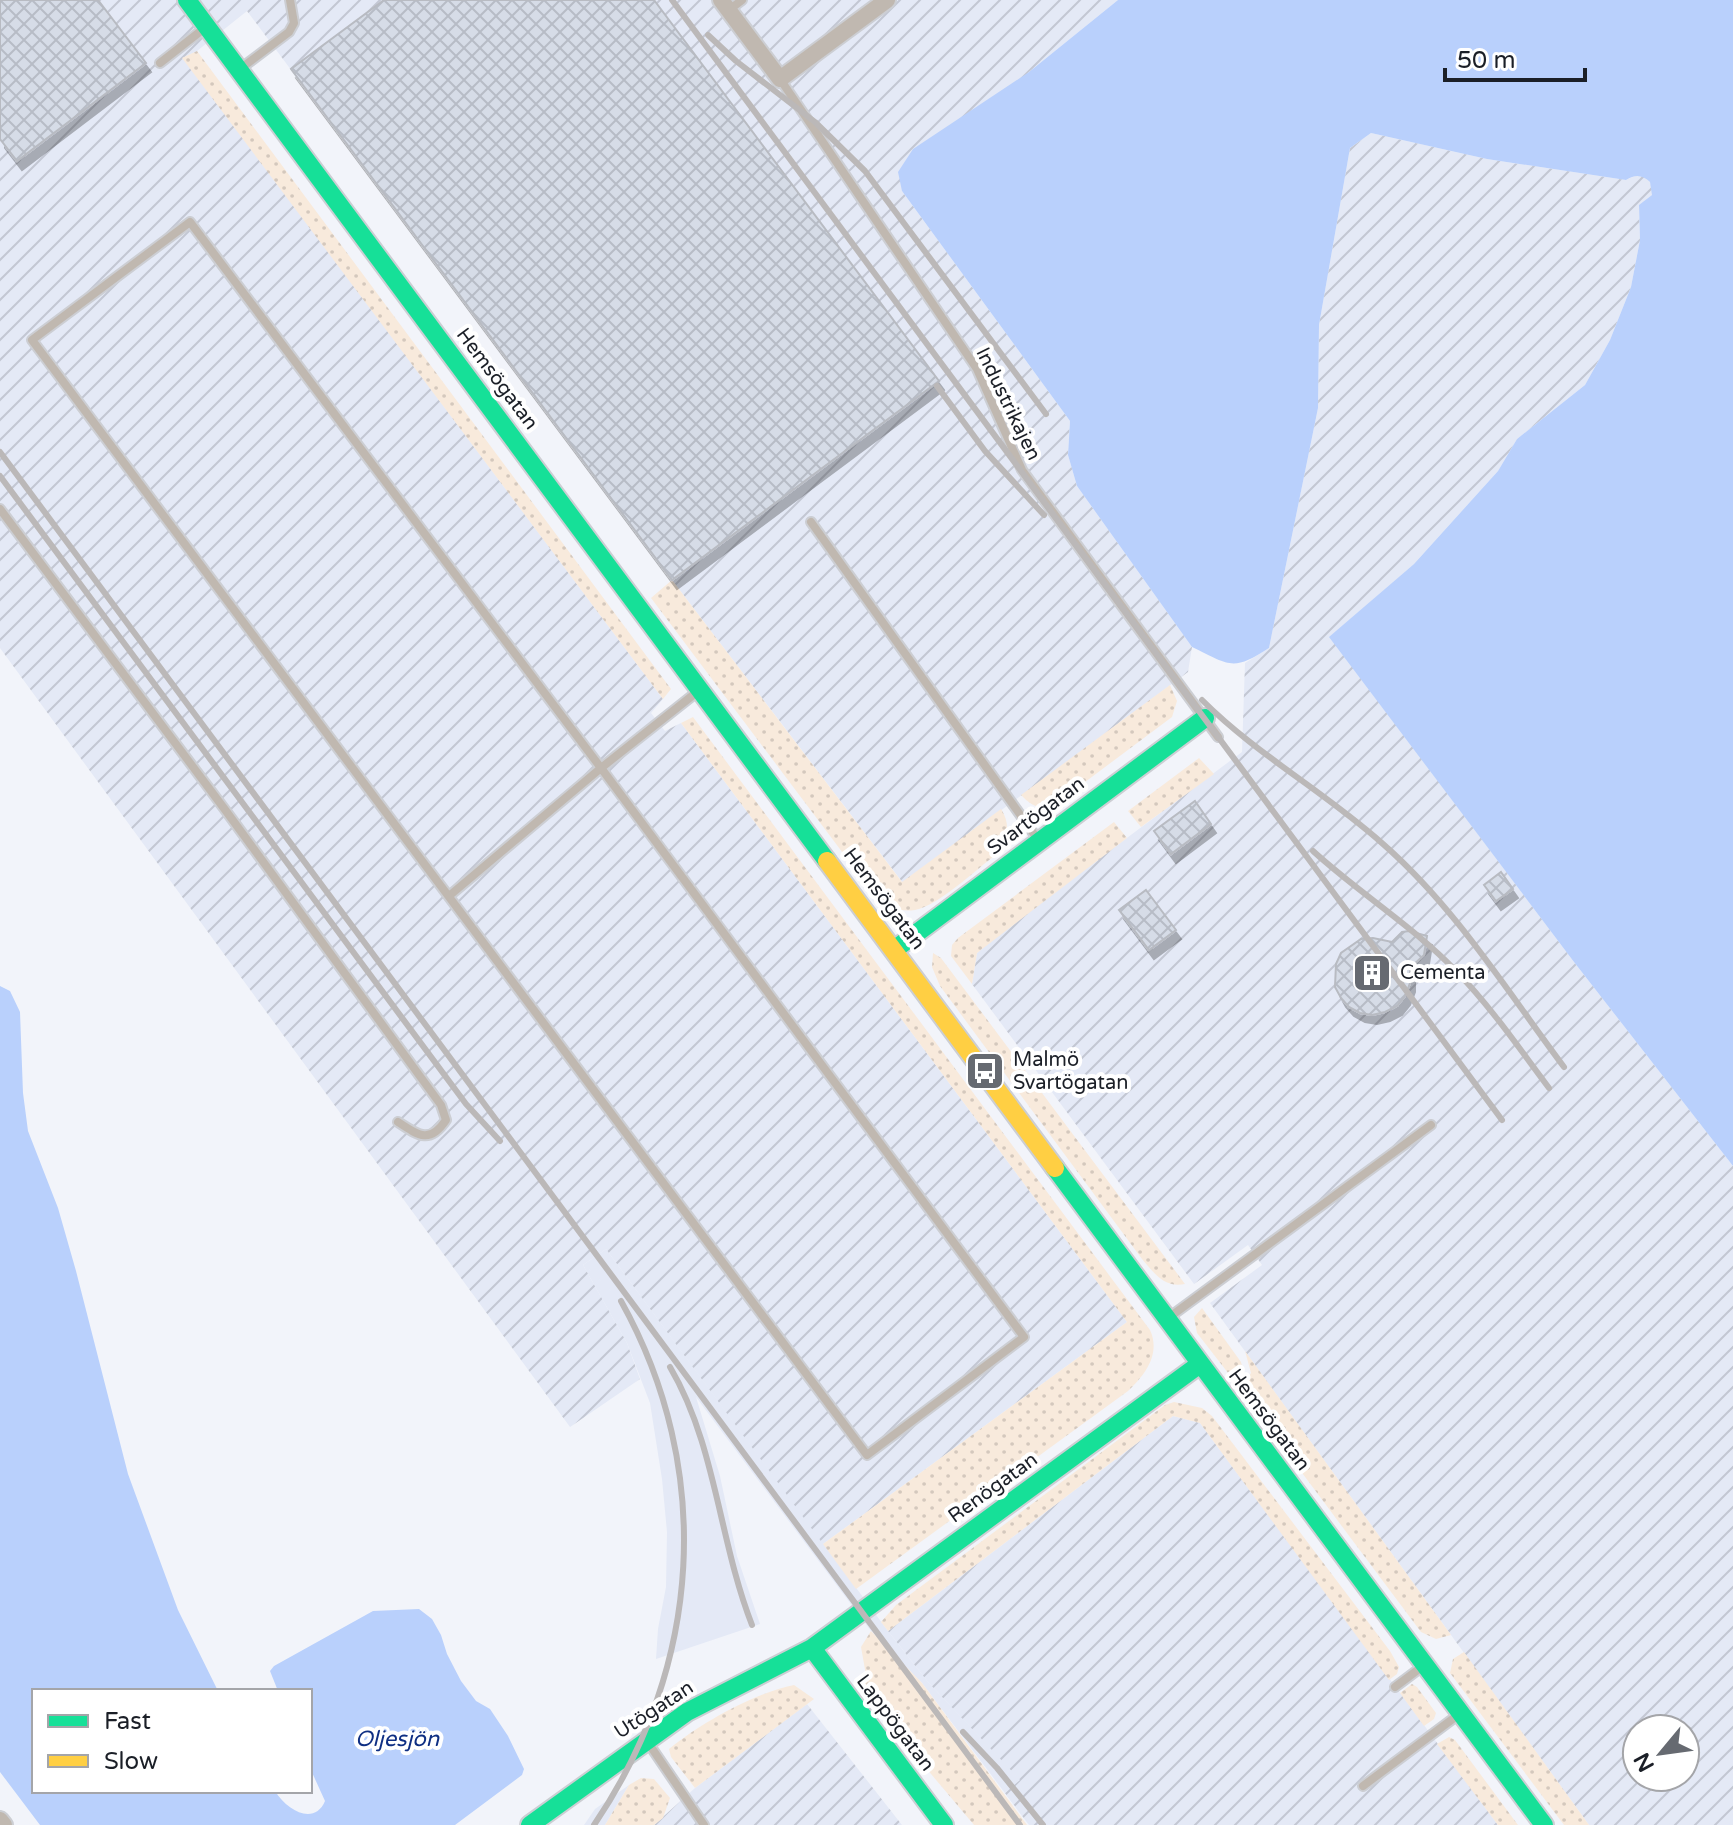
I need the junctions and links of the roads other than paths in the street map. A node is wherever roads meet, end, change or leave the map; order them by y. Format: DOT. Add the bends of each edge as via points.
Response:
graph roads {
  1 [pos="187,0"];
  2 [pos="290,0"];
  3 [pos="742,0"];
  4 [pos="887,0"];
  5 [pos="725,5"];
  6 [pos="207,27"];
  7 [pos="160,63"];
  8 [pos="239,70"];
  9 [pos="780,79"];
  10 [pos="0,509"];
  11 [pos="811,522"];
  12 [pos="701,689"];
  13 [pos="1205,718"];
  14 [pos="1218,737"];
  15 [pos="601,768"];
  16 [pos="1039,841"];
  17 [pos="449,896"];
  18 [pos="894,950"];
  19 [pos="398,1122"];
  20 [pos="1431,1125"];
  21 [pos="1168,1318"];
  22 [pos="1200,1364"];
  23 [pos="812,1648"];
  24 [pos="1425,1665"];
  25 [pos="1395,1687"];
  26 [pos="1461,1713"];
  27 [pos="647,1740"];
  28 [pos="1363,1786"];
  29 [pos="0,1820"];
  30 [pos="4,1825"];
  31 [pos="530,1825"];
  32 [pos="704,1825"];
  33 [pos="944,1825"];
  34 [pos="1544,1825"];
  1 -- 6 [label="street, Hemsögatan"];
  2 -- 8 [label="lane" via="294,23 289,32"];
  3 -- 5 [label="lane"];
  4 -- 9 [label="street"];
  5 -- 9 [label="street"];
  6 -- 7 [label="lane"];
  6 -- 8 [label="street, Hemsögatan"];
  8 -- 12 [label="street, Hemsögatan"];
  9 -- 13 [label="lane, Industrikajen" via="977,369 1022,470"];
  10 -- 19 [label="lane" via="441,1105 446,1120 429,1136 417,1135"];
  11 -- 16 [label="lane"];
  12 -- 15 [label="lane"];
  12 -- 18 [label="street, Hemsögatan"];
  13 -- 14 [label="lane, Industrikajen"];
  13 -- 16 [label="street, Svartögatan"];
  15 -- 17 [label="lane"];
  15 -- 17 [label="lane" via="190,222 32,340"];
  15 -- 17 [label="lane" via="1024,1337 867,1455"];
  16 -- 18 [label="street, Svartögatan"];
  18 -- 21 [label="street, Hemsögatan"];
  20 -- 21 [label="lane"];
  21 -- 22 [label="street, Hemsögatan"];
  22 -- 23 [label="street, Renögatan"];
  22 -- 24 [label="street, Hemsögatan"];
  23 -- 27 [label="street, Utögatan" via="687,1712"];
  23 -- 33 [label="street, Lappögatan"];
  24 -- 25 [label="lane"];
  24 -- 26 [label="street, Hemsögatan"];
  26 -- 28 [label="lane"];
  26 -- 34 [label="street, Hemsögatan"];
  27 -- 31 [label="street, Utögatan"];
  27 -- 32 [label="lane"];
  29 -- 30 [label="street"];
}
